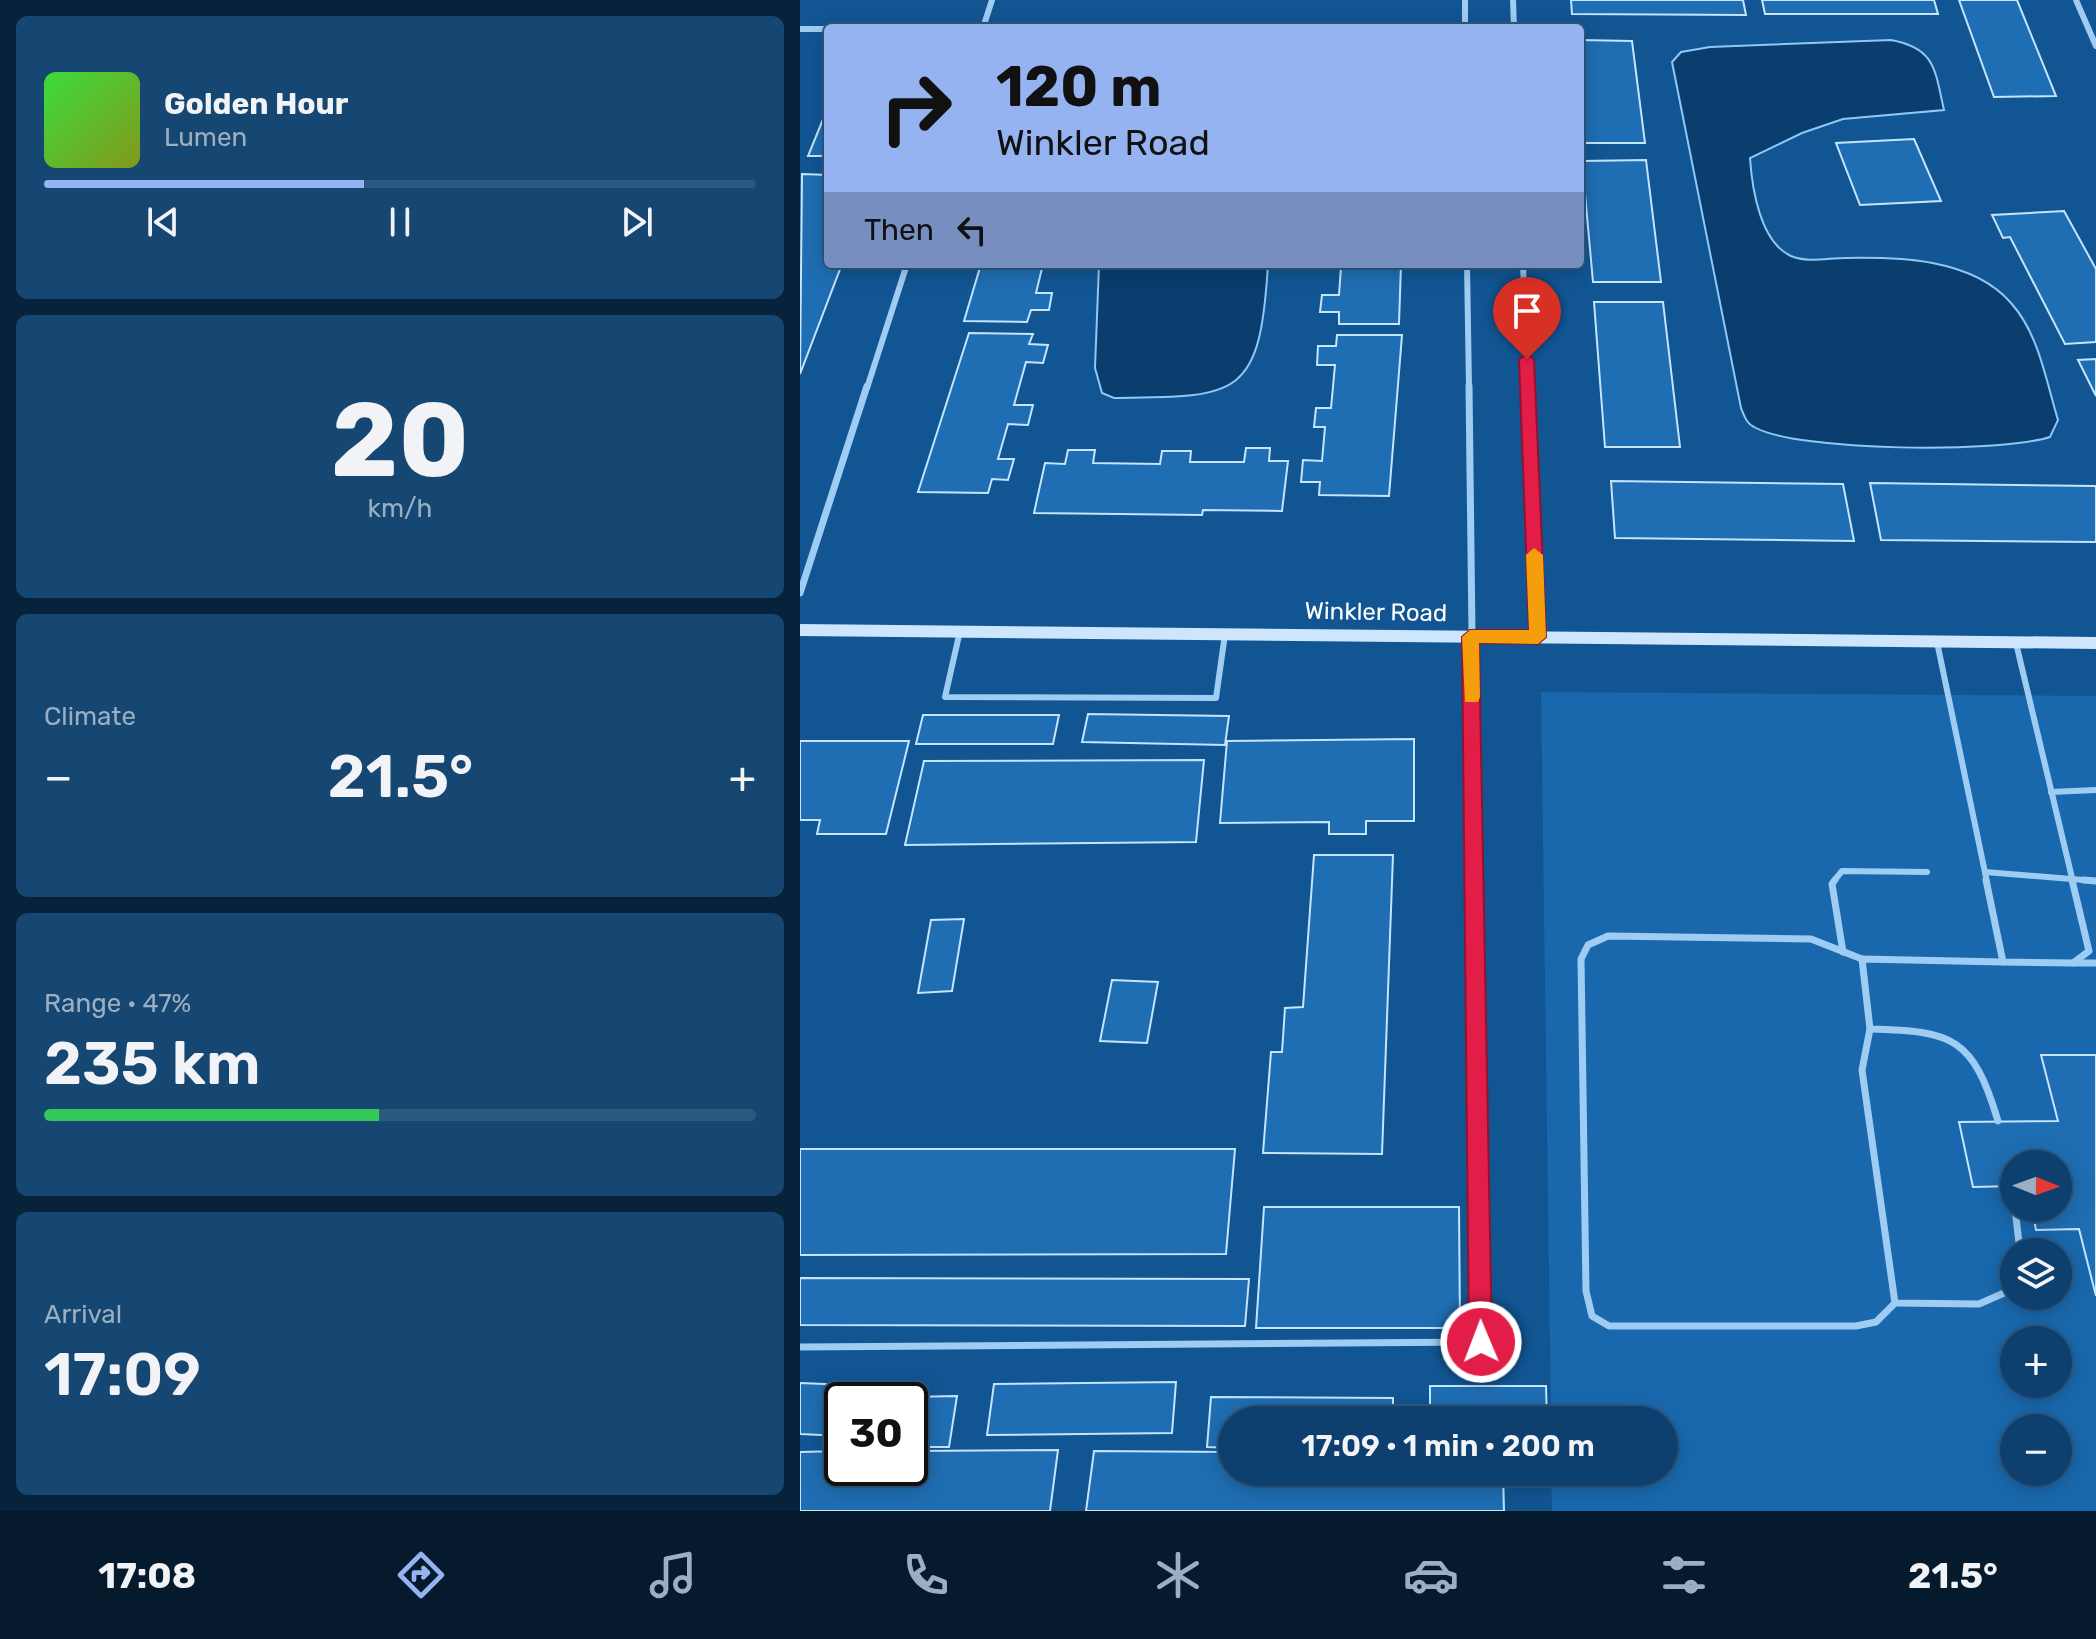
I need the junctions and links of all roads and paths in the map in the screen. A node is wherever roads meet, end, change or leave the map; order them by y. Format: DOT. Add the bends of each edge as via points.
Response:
graph roads {
  1 [pos="992,0"];
  2 [pos="1465,0"];
  3 [pos="1513,0"];
  4 [pos="2076,0"];
  5 [pos="984,24"];
  6 [pos="1465,24"];
  7 [pos="1514,24"];
  8 [pos="800,29"];
  9 [pos="824,29"];
  10 [pos="2096,46"];
  11 [pos="906,268"];
  12 [pos="1467,268"];
  13 [pos="1523,268"];
  14 [pos="800,593"];
  15 [pos="800,630"];
  16 [pos="960,631"];
  17 [pos="1225,634"];
  18 [pos="1470,637"];
  19 [pos="1538,637"];
  20 [pos="1937,642"];
  21 [pos="2016,643"];
  22 [pos="2096,643"];
  23 [pos="2096,790"];
  24 [pos="2051,792"];
  25 [pos="1927,872"];
  26 [pos="1985,872"];
  27 [pos="2072,880"];
  28 [pos="2096,881"];
  29 [pos="1843,952"];
  30 [pos="1862,959"];
  31 [pos="2003,962"];
  32 [pos="2073,963"];
  33 [pos="2096,963"];
  34 [pos="1870,1029"];
  35 [pos="1998,1121"];
  36 [pos="2000,1295"];
  37 [pos="1895,1303"];
  38 [pos="1481,1342"];
  39 [pos="800,1347"];
  1 -- 5 [label="street"];
  2 -- 6 [label="street"];
  3 -- 7 [label="street"];
  4 -- 10 [label="street"];
  8 -- 9 [label="street"];
  11 -- 14 [label="street"];
  12 -- 18 [label="street"];
  13 -- 19 [label="street"];
  15 -- 16 [label="street, Winkler Road"];
  16 -- 17 [label="street, Winkler Road"];
  16 -- 17 [label="lane" via="945,697 1216,698"];
  17 -- 18 [label="street, Winkler Road"];
  18 -- 19 [label="street, Winkler Road"];
  18 -- 38 [label="street"];
  19 -- 20 [label="street, Winkler Road"];
  20 -- 21 [label="street, Winkler Road"];
  20 -- 26 [label="lane"];
  21 -- 22 [label="street, Winkler Road"];
  21 -- 24 [label="lane"];
  23 -- 24 [label="lane"];
  24 -- 27 [label="lane"];
  25 -- 29 [label="lane" via="1842,871 1832,884"];
  26 -- 27 [label="lane"];
  26 -- 31 [label="lane"];
  27 -- 28 [label="lane"];
  27 -- 32 [label="lane" via="2089,951"];
  29 -- 30 [label="lane"];
  29 -- 37 [label="lane" via="1811,939 1608,936 1588,945 1581,959 1586,1291 1592,1316 1609,1326 1856,1326 1876,1322"];
  30 -- 31 [label="lane"];
  30 -- 34 [label="lane"];
  31 -- 32 [label="lane"];
  32 -- 33 [label="lane"];
  34 -- 35 [label="lane" via="1920,1030 1961,1045 1987,1077"];
  34 -- 37 [label="lane" via="1862,1070"];
  36 -- 37 [label="lane" via="1979,1304"];
  38 -- 39 [label="lane"];
}
